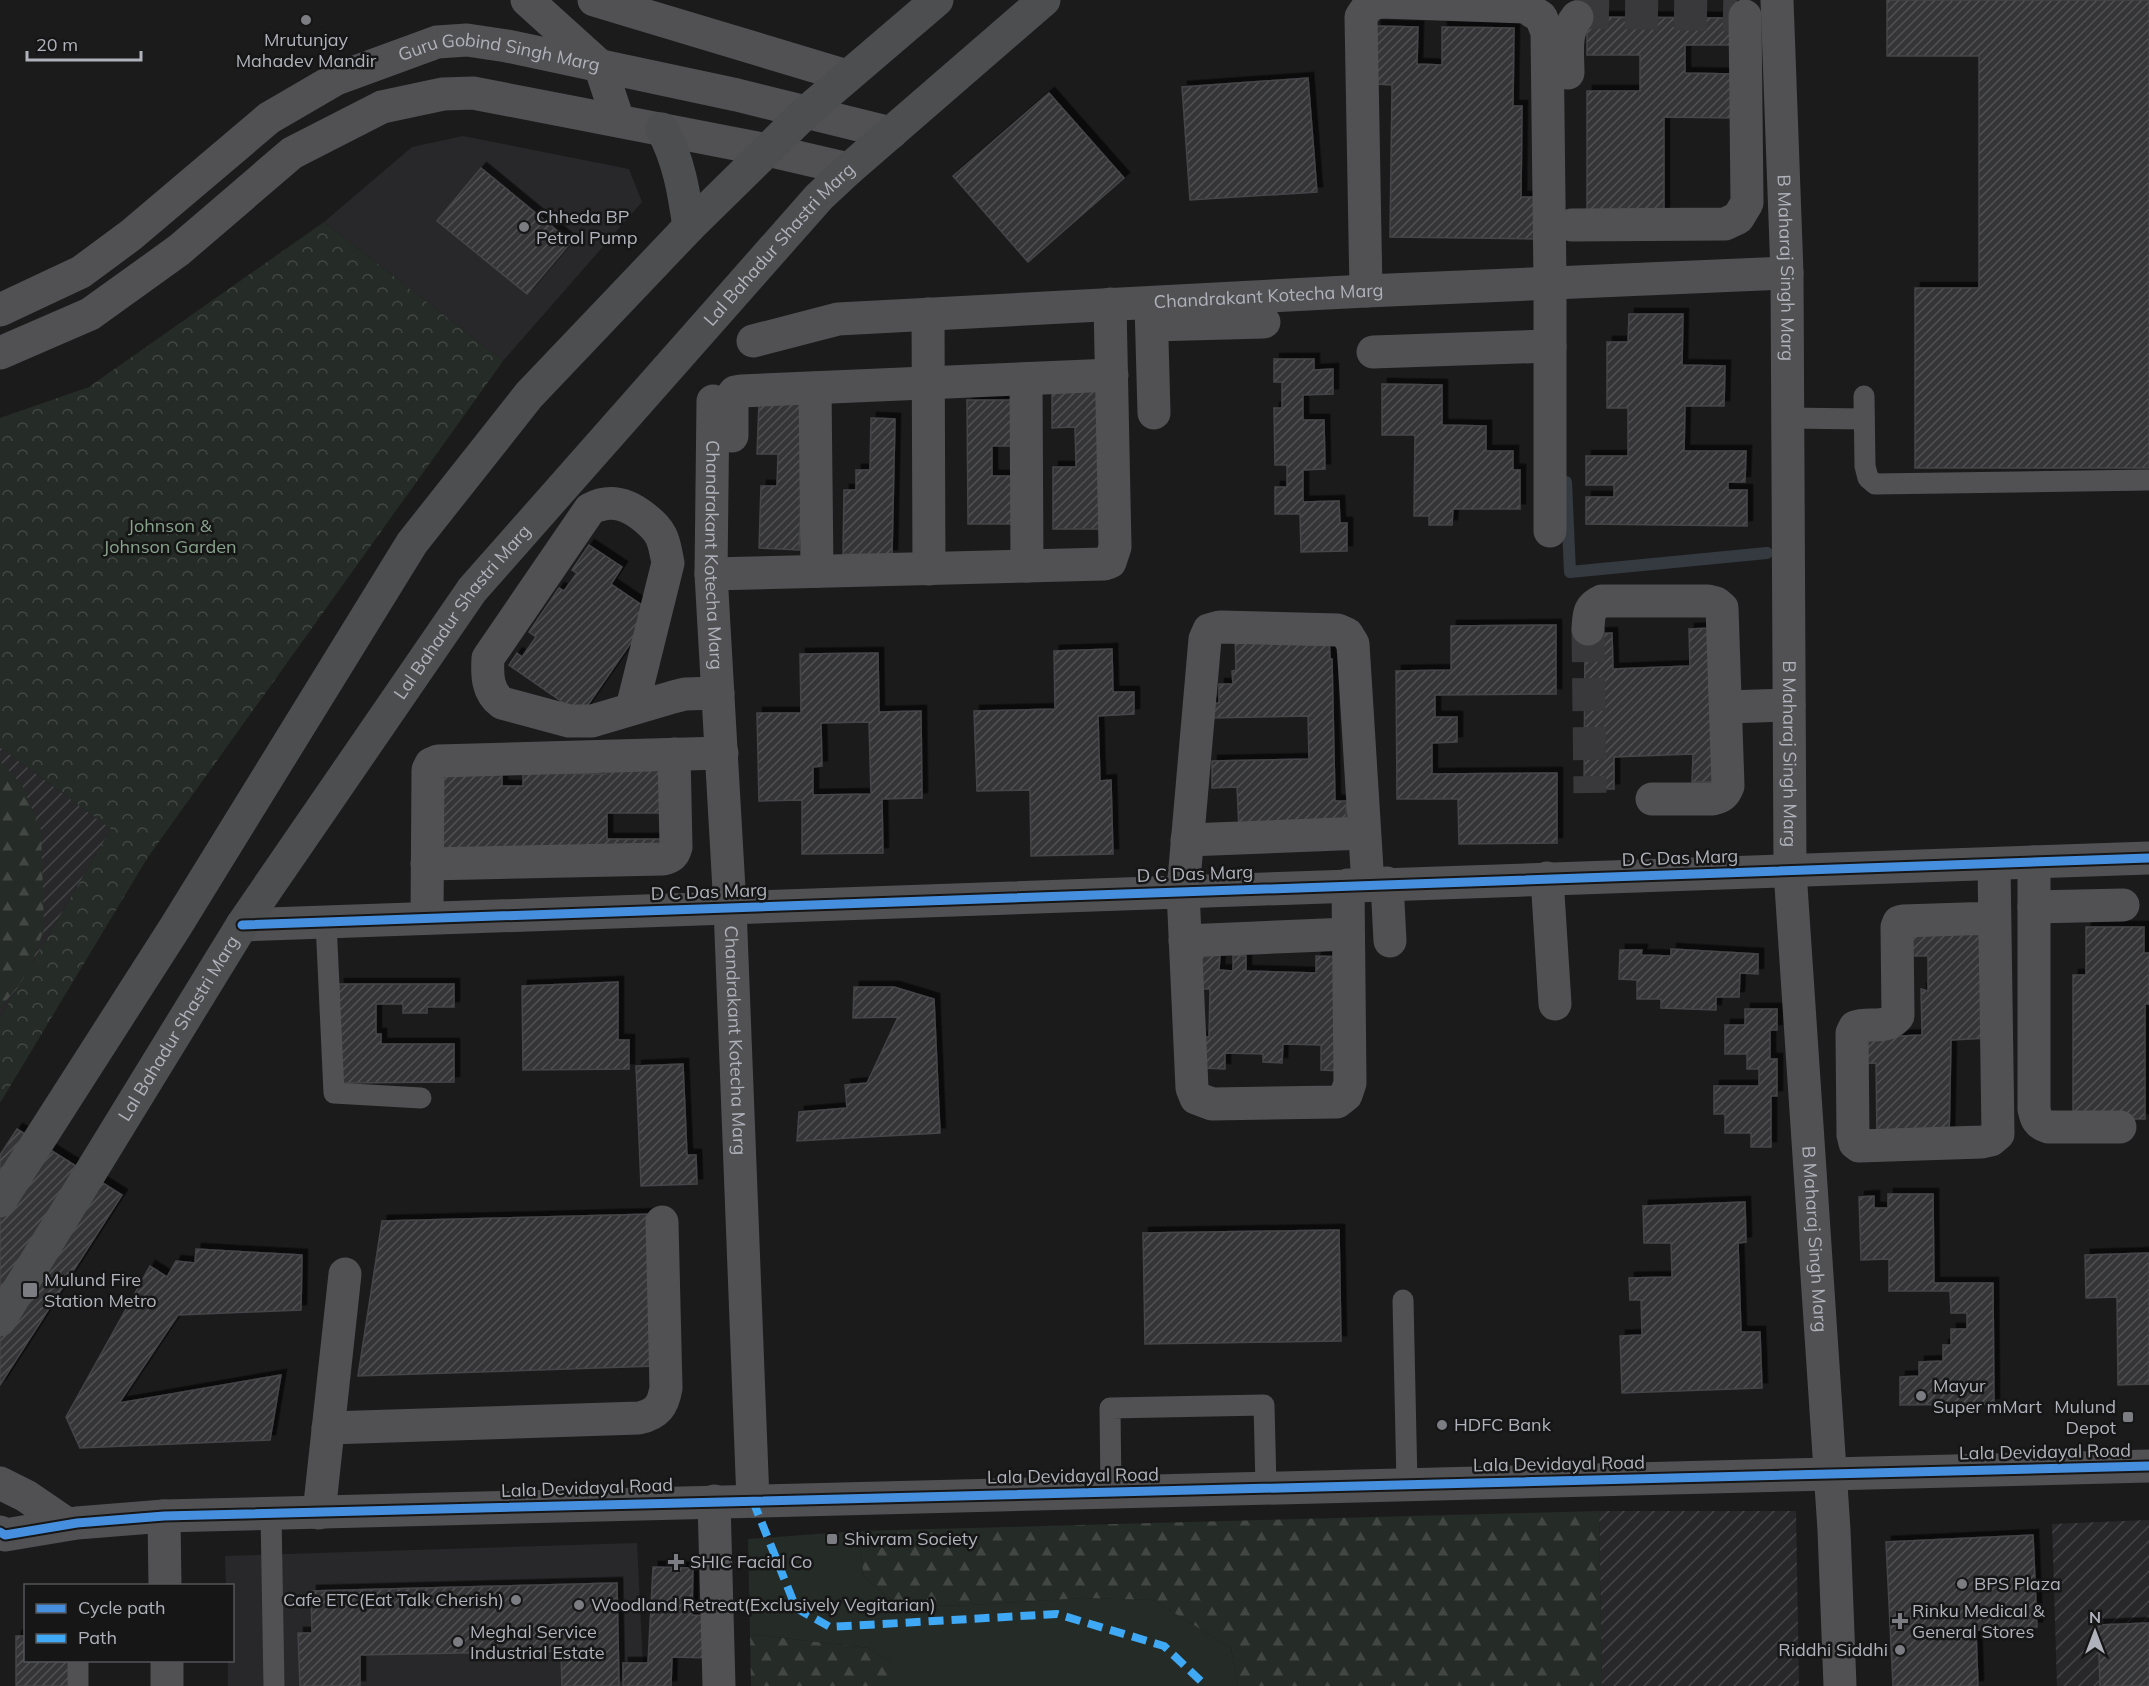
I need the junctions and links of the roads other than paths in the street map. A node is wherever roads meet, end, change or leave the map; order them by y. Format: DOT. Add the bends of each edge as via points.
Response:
graph roads {
  1 [pos="527,0"];
  2 [pos="594,0"];
  3 [pos="937,0"];
  4 [pos="1044,0"];
  5 [pos="1777,8"];
  6 [pos="1577,17"];
  7 [pos="600,66"];
  8 [pos="847,76"];
  9 [pos="806,112"];
  10 [pos="618,120"];
  11 [pos="662,129"];
  12 [pos="891,134"];
  13 [pos="767,150"];
  14 [pos="849,169"];
  15 [pos="1572,225"];
  16 [pos="140,227"];
  17 [pos="689,227"];
  18 [pos="168,257"];
  19 [pos="1787,273"];
  20 [pos="1562,283"];
  21 [pos="1366,291"];
  22 [pos="1110,304"];
  23 [pos="0,310"];
  24 [pos="1152,313"];
  25 [pos="918,314"];
  26 [pos="753,341"];
  27 [pos="1550,346"];
  28 [pos="1373,352"];
  29 [pos="0,353"];
  30 [pos="1112,375"];
  31 [pos="1026,379"];
  32 [pos="918,383"];
  33 [pos="815,388"];
  34 [pos="1864,396"];
  35 [pos="712,401"];
  36 [pos="1154,413"];
  37 [pos="1788,418"];
  38 [pos="1864,419"];
  39 [pos="2149,480"];
  40 [pos="1550,531"];
  41 [pos="1027,566"];
  42 [pos="919,569"];
  43 [pos="817,571"];
  44 [pos="723,573"];
  45 [pos="1588,628"];
  46 [pos="718,693"];
  47 [pos="1789,705"];
  48 [pos="1726,707"];
  49 [pos="632,708"];
  50 [pos="722,753"];
  51 [pos="674,754"];
  52 [pos="1652,800"];
  53 [pos="1364,833"];
  54 [pos="1186,840"];
  55 [pos="2149,858"];
  56 [pos="2034,862"];
  57 [pos="427,864"];
  58 [pos="1994,864"];
  59 [pos="1790,871"];
  60 [pos="1547,878"];
  61 [pos="1367,884"];
  62 [pos="1183,891"];
  63 [pos="2123,905"];
  64 [pos="730,907"];
  65 [pos="2034,907"];
  66 [pos="427,918"];
  67 [pos="1994,918"];
  68 [pos="326,922"];
  69 [pos="242,925"];
  70 [pos="1348,934"];
  71 [pos="1185,941"];
  72 [pos="1390,941"];
  73 [pos="1555,1004"];
  74 [pos="421,1098"];
  75 [pos="2120,1127"];
  76 [pos="0,1201"];
  77 [pos="662,1222"];
  78 [pos="345,1274"];
  79 [pos="1403,1300"];
  80 [pos="0,1320"];
  81 [pos="328,1428"];
  82 [pos="2149,1466"];
  83 [pos="1830,1474"];
  84 [pos="0,1483"];
  85 [pos="1407,1484"];
  86 [pos="1266,1488"];
  87 [pos="1111,1491"];
  88 [pos="714,1501"];
  89 [pos="753,1501"];
  90 [pos="320,1513"];
  91 [pos="271,1514"];
  92 [pos="164,1516"];
  93 [pos="67,1524"];
  94 [pos="0,1533"];
  95 [pos="165,1584"];
  96 [pos="78,1662"];
  97 [pos="167,1662"];
  98 [pos="78,1686"];
  99 [pos="167,1686"];
  100 [pos="274,1686"];
  101 [pos="719,1686"];
  102 [pos="1840,1686"];
  1 -- 7 [label="street"];
  2 -- 8 [label="street"];
  3 -- 8 [label="main road"];
  4 -- 12 [label="main road, Lal Bahadur Shastri Marg"];
  5 -- 15 [label="street" via="1741,15 1747,204 1738,218 1725,224"];
  5 -- 19 [label="street, B Maharaj Singh Marg"];
  6 -- 15 [label="street" via="1570,26 1568,40"];
  7 -- 9 [label="street, Guru Gobind Singh Marg"];
  7 -- 10 [label="street"];
  7 -- 16 [label="street, Guru Gobind Singh Marg" via="467,40 438,42 336,79 269,118"];
  8 -- 9 [label="main road"];
  9 -- 12 [label="street, Guru Gobind Singh Marg"];
  9 -- 13 [label="main road"];
  10 -- 11 [label="street, Guru Gobind Singh Marg"];
  10 -- 18 [label="street, Guru Gobind Singh Marg" via="473,93 443,94 382,107 292,153"];
  11 -- 13 [label="street, Guru Gobind Singh Marg"];
  11 -- 17 [label="main road" via="675,157"];
  12 -- 14 [label="main road, Lal Bahadur Shastri Marg"];
  13 -- 14 [label="street, Guru Gobind Singh Marg"];
  13 -- 17 [label="main road"];
  14 -- 69 [label="main road, Lal Bahadur Shastri Marg" via="819,197 472,590"];
  15 -- 20 [label="street"];
  16 -- 18 [label="street"];
  16 -- 23 [label="street, Guru Gobind Singh Marg" via="81,272"];
  17 -- 76 [label="main road" via="529,395 412,543 176,926"];
  18 -- 29 [label="street, Guru Gobind Singh Marg" via="90,315"];
  19 -- 20 [label="street, Chandrakant Kotecha Marg"];
  19 -- 37 [label="street, B Maharaj Singh Marg"];
  20 -- 21 [label="street, Chandrakant Kotecha Marg"];
  20 -- 21 [label="street" via="1547,32 1541,17 1524,7 1381,2 1369,6 1361,17"];
  20 -- 27 [label="street"];
  21 -- 24 [label="street, Chandrakant Kotecha Marg" via="1264,316"];
  22 -- 24 [label="street, Chandrakant Kotecha Marg"];
  22 -- 25 [label="street, Chandrakant Kotecha Marg"];
  22 -- 30 [label="street"];
  24 -- 36 [label="street"];
  25 -- 26 [label="street, Chandrakant Kotecha Marg" via="838,319"];
  25 -- 32 [label="street"];
  27 -- 28 [label="street"];
  27 -- 40 [label="street"];
  30 -- 31 [label="street"];
  30 -- 41 [label="street" via="1114,555 1104,564"];
  31 -- 32 [label="street"];
  31 -- 41 [label="street"];
  32 -- 33 [label="street"];
  32 -- 42 [label="street"];
  33 -- 43 [label="street"];
  33 -- 44 [label="street" via="741,391 732,396"];
  34 -- 38 [label="lane"];
  35 -- 44 [label="street, Chandrakant Kotecha Marg"];
  37 -- 38 [label="lane"];
  37 -- 47 [label="street, B Maharaj Singh Marg"];
  38 -- 39 [label="lane" via="1865,466 1868,478 1875,484"];
  41 -- 42 [label="street"];
  42 -- 43 [label="street"];
  43 -- 44 [label="street"];
  44 -- 46 [label="street, Chandrakant Kotecha Marg"];
  45 -- 48 [label="street" via="1589,612 1602,602 1716,603 1724,616"];
  46 -- 49 [label="street" via="685,694"];
  46 -- 50 [label="street, Chandrakant Kotecha Marg"];
  47 -- 48 [label="street"];
  47 -- 59 [label="street, B Maharaj Singh Marg"];
  48 -- 52 [label="street" via="1726,792 1713,799"];
  49 -- 49 [label="street" via="592,721 569,721 502,703 494,697 488,681 488,658 590,509 601,503 617,502 633,508 656,527 666,549 668,563"];
  50 -- 51 [label="street"];
  50 -- 64 [label="street, Chandrakant Kotecha Marg"];
  51 -- 57 [label="street" via="431,764"];
  51 -- 57 [label="street" via="676,847 671,858"];
  53 -- 54 [label="street"];
  53 -- 54 [label="street" via="1353,644 1347,634 1338,630 1220,627 1209,630 1204,639"];
  53 -- 61 [label="street"];
  54 -- 62 [label="street"];
  55 -- 56 [label="street, D C Das Marg"];
  56 -- 58 [label="street, D C Das Marg"];
  56 -- 65 [label="street"];
  57 -- 66 [label="street"];
  58 -- 59 [label="street, D C Das Marg"];
  58 -- 67 [label="street"];
  59 -- 60 [label="street, D C Das Marg"];
  59 -- 83 [label="street, B Maharaj Singh Marg"];
  60 -- 61 [label="street, D C Das Marg"];
  60 -- 73 [label="street"];
  61 -- 62 [label="street, D C Das Marg"];
  61 -- 70 [label="street"];
  61 -- 72 [label="street"];
  62 -- 64 [label="street, D C Das Marg"];
  62 -- 71 [label="street"];
  63 -- 65 [label="street"];
  64 -- 66 [label="street, D C Das Marg"];
  64 -- 89 [label="street, Chandrakant Kotecha Marg"];
  65 -- 75 [label="street" via="2036,1119 2048,1127"];
  66 -- 68 [label="street, D C Das Marg"];
  67 -- 67 [label="street" via="1998,1134 1982,1142 1859,1146 1853,1135 1852,1033 1859,1025 1887,1024 1898,1016 1899,922"];
  68 -- 69 [label="street, D C Das Marg"];
  68 -- 74 [label="lane" via="334,1093"];
  69 -- 80 [label="main road, Lal Bahadur Shastri Marg"];
  70 -- 71 [label="street"];
  70 -- 71 [label="street" via="1350,1083 1346,1095 1337,1102 1212,1104 1196,1098 1192,1088"];
  77 -- 81 [label="street" via="666,1388 665,1399 652,1415"];
  78 -- 81 [label="street"];
  79 -- 85 [label="lane"];
  81 -- 90 [label="street"];
  82 -- 83 [label="street, Lala Devidayal Road"];
  83 -- 85 [label="street, Lala Devidayal Road"];
  83 -- 102 [label="street, B Maharaj Singh Marg"];
  84 -- 93 [label="street"];
  85 -- 86 [label="street, Lala Devidayal Road"];
  86 -- 87 [label="street, Lala Devidayal Road"];
  86 -- 87 [label="lane" via="1264,1405 1110,1408"];
  87 -- 89 [label="street, Lala Devidayal Road"];
  88 -- 89 [label="street, Lala Devidayal Road"];
  88 -- 90 [label="street, Lala Devidayal Road"];
  88 -- 101 [label="street"];
  90 -- 91 [label="street, Lala Devidayal Road"];
  91 -- 92 [label="street, Lala Devidayal Road"];
  91 -- 100 [label="lane"];
  92 -- 93 [label="street, Lala Devidayal Road"];
  92 -- 95 [label="street"];
  93 -- 94 [label="street, Lala Devidayal Road"];
  96 -- 98 [label="lane"];
  97 -- 99 [label="street"];
}
